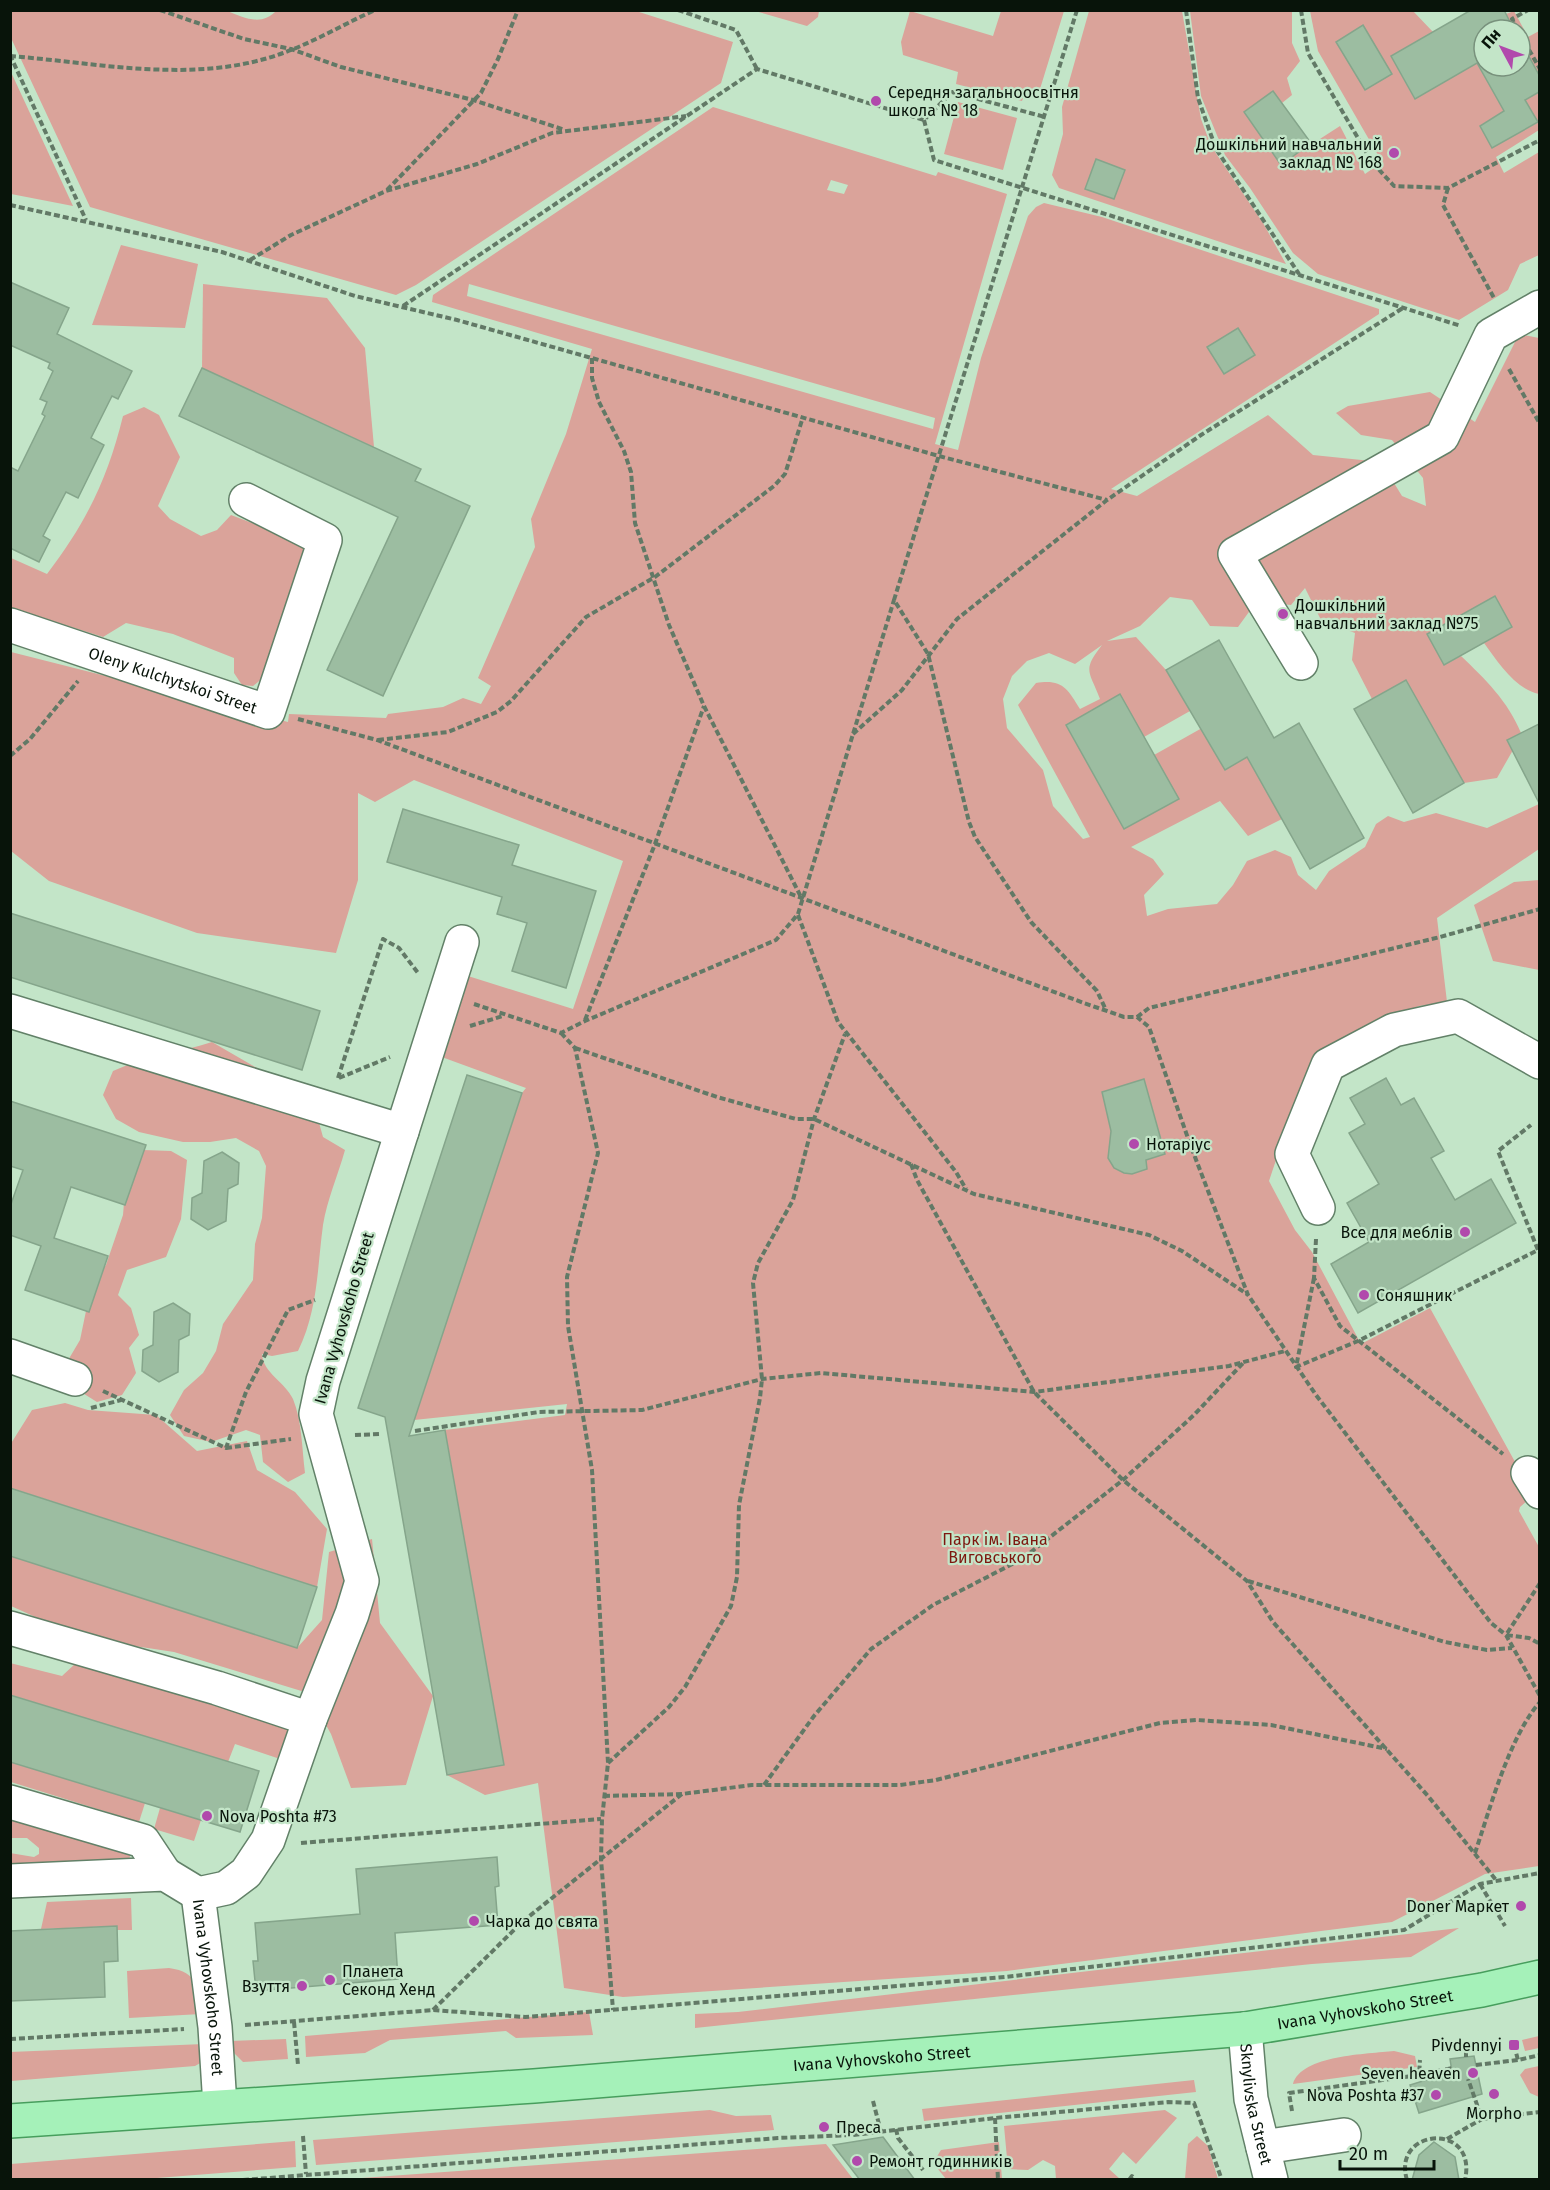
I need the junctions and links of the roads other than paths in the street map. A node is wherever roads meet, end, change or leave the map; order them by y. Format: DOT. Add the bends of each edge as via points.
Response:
graph roads {
  1 [pos="1539,307"];
  2 [pos="246,500"];
  3 [pos="10,625"];
  4 [pos="1301,663"];
  5 [pos="462,942"];
  6 [pos="10,1011"];
  7 [pos="1539,1062"];
  8 [pos="402,1131"];
  9 [pos="1318,1208"];
  10 [pos="10,1356"];
  11 [pos="75,1378"];
  12 [pos="10,1628"];
  13 [pos="310,1719"];
  14 [pos="10,1802"];
  15 [pos="165,1874"];
  16 [pos="10,1881"];
  17 [pos="198,1894"];
  18 [pos="1539,1977"];
  19 [pos="1245,2029"];
  20 [pos="220,2106"];
  21 [pos="10,2121"];
  22 [pos="1344,2135"];
  23 [pos="1263,2147"];
  24 [pos="1271,2180"];
  1 -- 4 [label="street" via="1500,331 1442,437 1235,555"];
  2 -- 3 [label="street, Oleny Kulchytskoi Street" via="325,540 268,711"];
  5 -- 8 [label="street, Ivana Vyhovskoho Street"];
  6 -- 8 [label="street"];
  7 -- 9 [label="street" via="1458,1016 1394,1030 1328,1065 1292,1154"];
  8 -- 13 [label="street, Ivana Vyhovskoho Street" via="316,1414 362,1581"];
  10 -- 11 [label="street"];
  12 -- 13 [label="street"];
  13 -- 17 [label="street, Ivana Vyhovskoho Street" via="268,1840 246,1873 226,1888"];
  14 -- 15 [label="street" via="143,1841"];
  15 -- 16 [label="street"];
  15 -- 17 [label="street"];
  17 -- 20 [label="street, Ivana Vyhovskoho Street" via="215,2027"];
  18 -- 19 [label="main road, Ivana Vyhovskoho Street"];
  19 -- 20 [label="main road, Ivana Vyhovskoho Street" via="534,2086"];
  19 -- 23 [label="street, Sknylivska Street" via="1251,2099"];
  20 -- 21 [label="main road, Ivana Vyhovskoho Street"];
  22 -- 23 [label="street"];
  23 -- 24 [label="street, Sknylivska Street"];
}
